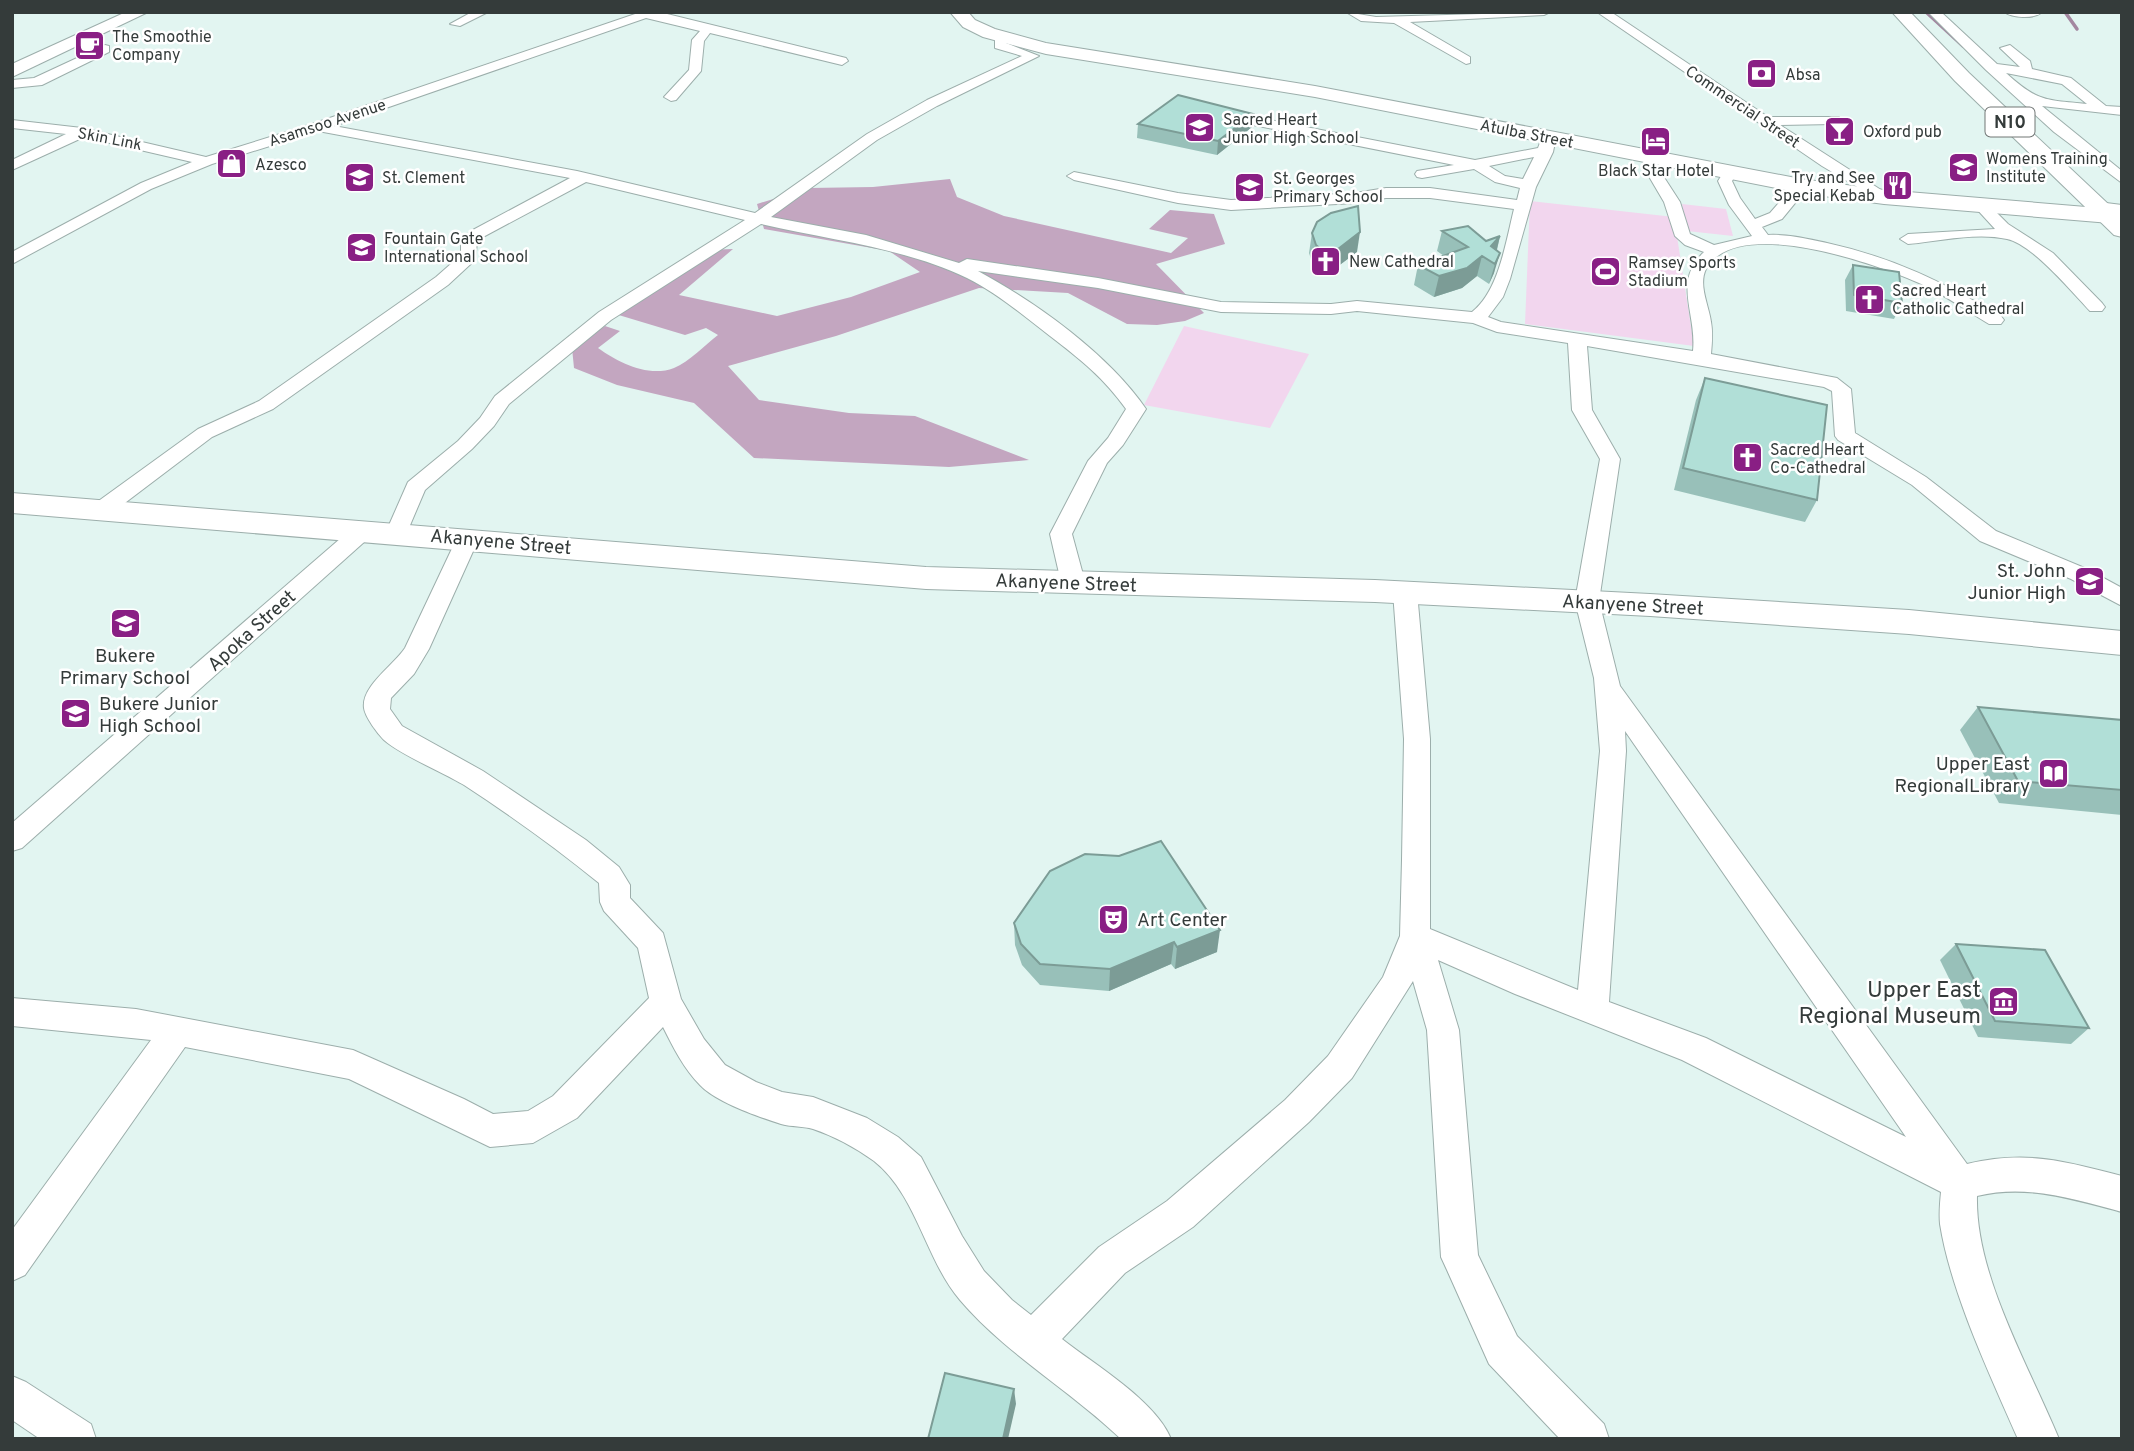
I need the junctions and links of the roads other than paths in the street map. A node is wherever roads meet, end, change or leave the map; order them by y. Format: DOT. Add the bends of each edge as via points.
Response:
graph roads {
  1 [pos="140,12"];
  2 [pos="482,12"];
  3 [pos="958,12"];
  4 [pos="1352,12"];
  5 [pos="1544,12"];
  6 [pos="1604,12"];
  7 [pos="1900,12"];
  8 [pos="1912,12"];
  9 [pos="1934,12"];
  10 [pos="2010,12"];
  11 [pos="650,13"];
  12 [pos="2035,13"];
  13 [pos="1398,20"];
  14 [pos="456,24"];
  15 [pos="707,30"];
  16 [pos="1001,38"];
  17 [pos="2006,48"];
  18 [pos="105,49"];
  19 [pos="1466,60"];
  20 [pos="842,61"];
  21 [pos="1981,66"];
  22 [pos="12,71"];
  23 [pos="2023,71"];
  24 [pos="12,84"];
  25 [pos="1999,93"];
  26 [pos="671,97"];
  27 [pos="2025,97"];
  28 [pos="2103,110"];
  29 [pos="2122,111"];
  30 [pos="1209,112"];
  31 [pos="1834,120"];
  32 [pos="1768,121"];
  33 [pos="12,124"];
  34 [pos="317,127"];
  35 [pos="82,132"];
  36 [pos="1547,144"];
  37 [pos="1650,156"];
  38 [pos="207,160"];
  39 [pos="1477,165"];
  40 [pos="12,166"];
  41 [pos="1730,173"];
  42 [pos="1422,174"];
  43 [pos="1074,176"];
  44 [pos="584,177"];
  45 [pos="2122,179"];
  46 [pos="1528,185"];
  47 [pos="1801,186"];
  48 [pos="1884,197"];
  49 [pos="1981,205"];
  50 [pos="1524,206"];
  51 [pos="2115,215"];
  52 [pos="758,219"];
  53 [pos="1758,232"];
  54 [pos="2012,234"];
  55 [pos="1909,239"];
  56 [pos="1713,250"];
  57 [pos="12,259"];
  58 [pos="934,259"];
  59 [pos="2096,307"];
  60 [pos="1476,318"];
  61 [pos="1995,320"];
  62 [pos="1577,340"];
  63 [pos="1701,358"];
  64 [pos="12,503"];
  65 [pos="101,510"];
  66 [pos="380,531"];
  67 [pos="468,538"];
  68 [pos="1073,582"];
  69 [pos="1405,592"];
  70 [pos="2122,598"];
  71 [pos="1587,601"];
  72 [pos="2122,643"];
  73 [pos="1608,688"];
  74 [pos="12,841"];
  75 [pos="1415,936"];
  76 [pos="666,1002"];
  77 [pos="1592,1010"];
  78 [pos="12,1013"];
  79 [pos="178,1030"];
  80 [pos="1959,1183"];
  81 [pos="2122,1194"];
  82 [pos="12,1262"];
  83 [pos="1033,1341"];
  84 [pos="12,1396"];
  85 [pos="76,1439"];
  86 [pos="1151,1439"];
  87 [pos="1589,1439"];
  88 [pos="2039,1439"];
  1 -- 22 [label="main road"];
  2 -- 14 [label="street"];
  3 -- 16 [label="main road, Atulba Street" via="971,27"];
  4 -- 13 [label="street" via="1368,19"];
  5 -- 13 [label="street"];
  6 -- 32 [label="street, Commercial Street"];
  7 -- 51 [label="main road, N10" via="1962,77"];
  8 -- 21 [label="main road, N10"];
  9 -- 21 [label="street"];
  10 -- 12 [label="street"];
  11 -- 15 [label="street"];
  11 -- 34 [label="street, Asamsoo Avenue"];
  13 -- 19 [label="street"];
  15 -- 20 [label="street"];
  15 -- 26 [label="street" via="698,40 695,71"];
  16 -- 36 [label="main road, Atulba Street" via="1262,82"];
  16 -- 52 [label="street" via="999,45 1033,56 872,137"];
  17 -- 23 [label="street" via="2026,64"];
  18 -- 24 [label="street" via="37,82"];
  21 -- 23 [label="street"];
  21 -- 25 [label="main road, N10"];
  21 -- 27 [label="street"];
  23 -- 28 [label="street" via="2066,82"];
  25 -- 27 [label="street"];
  25 -- 51 [label="main road, N10" via="2071,162"];
  27 -- 28 [label="street"];
  27 -- 45 [label="street"];
  28 -- 29 [label="street"];
  30 -- 39 [label="street"];
  31 -- 32 [label="street"];
  32 -- 48 [label="street, Commercial Street"];
  33 -- 35 [label="street, Skin Link"];
  34 -- 38 [label="street, Asamsoo Avenue"];
  34 -- 44 [label="street"];
  35 -- 38 [label="street, Skin Link"];
  35 -- 40 [label="street"];
  36 -- 37 [label="main road, Atulba Street"];
  36 -- 39 [label="street"];
  36 -- 46 [label="street"];
  37 -- 41 [label="main road, Atulba Street"];
  37 -- 56 [label="street" via="1651,168 1672,202 1684,236"];
  38 -- 57 [label="street, Asamsoo Avenue" via="111,204"];
  39 -- 42 [label="street"];
  39 -- 46 [label="street" via="1500,179"];
  41 -- 47 [label="main road, Atulba Street"];
  41 -- 53 [label="street" via="1726,181 1729,195"];
  43 -- 50 [label="street" via="1231,205 1430,193"];
  44 -- 52 [label="street"];
  44 -- 65 [label="street" via="477,234 469,243 469,256 442,281 265,405 205,433"];
  46 -- 50 [label="street"];
  47 -- 48 [label="main road, Atulba Street"];
  47 -- 53 [label="street"];
  48 -- 49 [label="main road, Atulba Street"];
  49 -- 51 [label="main road, Atulba Street"];
  49 -- 54 [label="street"];
  50 -- 60 [label="street" via="1497,291 1483,315"];
  52 -- 58 [label="street" via="827,231"];
  52 -- 66 [label="street" via="605,316 502,400 487,422 416,487"];
  53 -- 56 [label="street"];
  53 -- 61 [label="street" via="1828,248 1925,280"];
  54 -- 55 [label="street"];
  54 -- 59 [label="street" via="2047,257"];
  56 -- 63 [label="street" via="1698,266 1695,298 1703,324"];
  58 -- 60 [label="street" via="1098,282 1221,307 1357,306"];
  58 -- 68 [label="street" via="1003,291 1094,361 1136,409 1098,461 1061,534"];
  60 -- 62 [label="street" via="1497,327"];
  62 -- 63 [label="street"];
  62 -- 71 [label="street" via="1582,410 1610,459"];
  63 -- 70 [label="street" via="1830,382 1841,389 1845,436 1919,481 1988,536 2079,574"];
  64 -- 65 [label="main road, Akanyene Street"];
  65 -- 66 [label="main road, Akanyene Street"];
  66 -- 67 [label="main road, Akanyene Street"];
  66 -- 74 [label="street, Apoka Street"];
  67 -- 68 [label="main road, Akanyene Street" via="926,578"];
  67 -- 76 [label="street" via="418,649 378,696 377,710 393,733 473,778 609,875 615,884 615,902 652,942"];
  68 -- 69 [label="main road, Akanyene Street"];
  69 -- 71 [label="main road, Akanyene Street"];
  69 -- 75 [label="street" via="1417,739"];
  71 -- 72 [label="main road, Akanyene Street" via="1909,621"];
  71 -- 73 [label="street"];
  73 -- 77 [label="street" via="1613,751"];
  73 -- 80 [label="street"];
  75 -- 77 [label="street"];
  75 -- 83 [label="street" via="1396,984 1340,1068 1180,1214 1112,1260"];
  75 -- 87 [label="street" via="1443,1030 1460,1257 1503,1350"];
  76 -- 79 [label="street" via="565,1107 533,1128 490,1131 354,1065"];
  76 -- 83 [label="street" via="692,1050 713,1076 745,1094 855,1130 908,1169 971,1284 998,1314"];
  77 -- 80 [label="street" via="1694,1049"];
  78 -- 79 [label="street"];
  79 -- 82 [label="street"];
  80 -- 81 [label="street" via="1998,1174 2049,1175"];
  80 -- 88 [label="street" via="1958,1222 1969,1266"];
  83 -- 86 [label="street"];
  84 -- 85 [label="street"];
}
